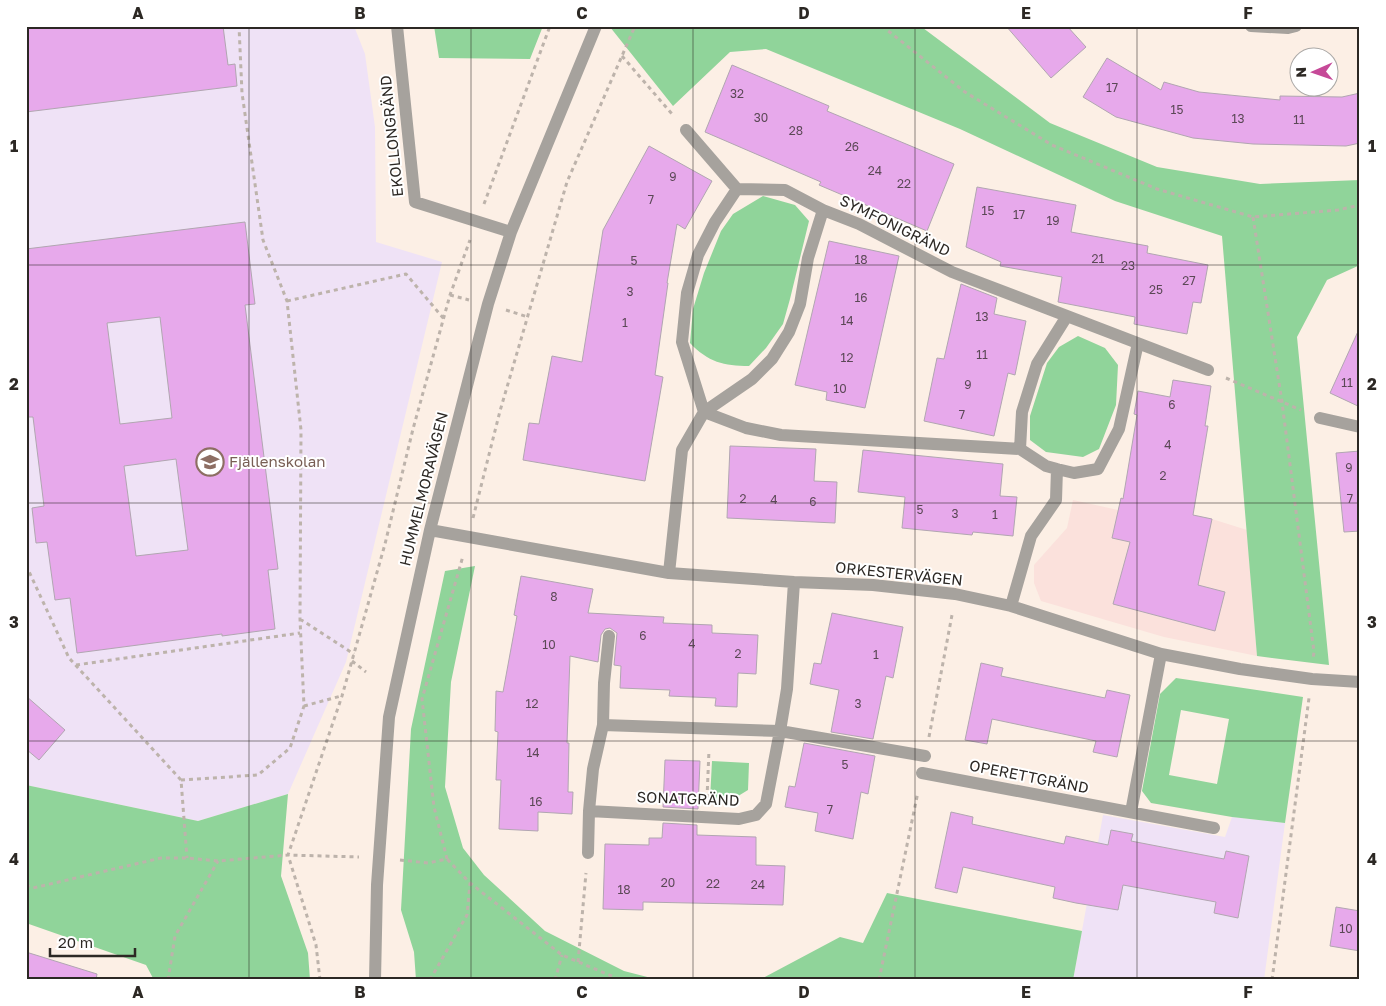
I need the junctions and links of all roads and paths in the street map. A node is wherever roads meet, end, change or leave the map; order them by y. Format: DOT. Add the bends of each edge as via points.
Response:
graph roads {
  1 [pos="239,26"];
  2 [pos="397,26"];
  3 [pos="550,26"];
  4 [pos="596,26"];
  5 [pos="635,26"];
  6 [pos="882,26"];
  7 [pos="1251,26"];
  8 [pos="1296,26"];
  9 [pos="622,56"];
  10 [pos="686,130"];
  11 [pos="737,189"];
  12 [pos="1360,205"];
  13 [pos="823,210"];
  14 [pos="1253,217"];
  15 [pos="477,221"];
  16 [pos="511,232"];
  17 [pos="287,301"];
  18 [pos="1067,316"];
  19 [pos="444,319"];
  20 [pos="1138,344"];
  21 [pos="1208,370"];
  22 [pos="1282,402"];
  23 [pos="704,412"];
  24 [pos="1320,418"];
  25 [pos="1360,426"];
  26 [pos="1020,448"];
  27 [pos="1057,469"];
  28 [pos="430,530"];
  29 [pos="469,536"];
  30 [pos="26,565"];
  31 [pos="669,573"];
  32 [pos="794,582"];
  33 [pos="1011,606"];
  34 [pos="300,619"];
  35 [pos="300,633"];
  36 [pos="609,636"];
  37 [pos="354,654"];
  38 [pos="1161,654"];
  39 [pos="352,661"];
  40 [pos="76,665"];
  41 [pos="366,672"];
  42 [pos="1312,679"];
  43 [pos="1360,682"];
  44 [pos="342,696"];
  45 [pos="304,706"];
  46 [pos="604,725"];
  47 [pos="710,729"];
  48 [pos="780,731"];
  49 [pos="925,756"];
  50 [pos="922,773"];
  51 [pos="181,780"];
  52 [pos="589,811"];
  53 [pos="1131,812"];
  54 [pos="706,818"];
  55 [pos="1214,828"];
  56 [pos="588,853"];
  57 [pos="288,855"];
  58 [pos="365,857"];
  59 [pos="186,858"];
  60 [pos="447,859"];
  61 [pos="392,860"];
  62 [pos="218,861"];
  63 [pos="470,883"];
  64 [pos="26,885"];
  65 [pos="562,956"];
  66 [pos="578,962"];
  67 [pos="168,980"];
  68 [pos="320,980"];
  69 [pos="375,980"];
  70 [pos="430,980"];
  71 [pos="555,980"];
  72 [pos="621,980"];
  73 [pos="1272,980"];
  1 -- 17 [label="path" via="242,93 263,240"];
  2 -- 15 [label="street, EKOLLONGRÄND" via="415,202"];
  3 -- 15 [label="path"];
  4 -- 16 [label="street, HUMMELMORAVÄGEN"];
  5 -- 9 [label="path"];
  6 -- 14 [label="path" via="965,92 1052,145 1157,189"];
  7 -- 8 [label="street"];
  9 -- 10 [label="path"];
  9 -- 29 [label="path" via="567,182 500,411"];
  10 -- 11 [label="street"];
  11 -- 13 [label="street, SYMFONIGRÄND" via="785,190"];
  11 -- 23 [label="street" via="698,255 687,293 682,342"];
  12 -- 14 [label="path" via="1338,210"];
  13 -- 18 [label="street, SYMFONIGRÄND" via="859,224 952,272"];
  13 -- 23 [label="street, SYMFONIGRÄND" via="808,258 800,304 789,332 772,359 752,380"];
  14 -- 22 [label="path"];
  15 -- 16 [label="street, EKOLLONGRÄND"];
  15 -- 19 [label="path"];
  16 -- 28 [label="street, HUMMELMORAVÄGEN" via="488,304"];
  17 -- 19 [label="path" via="406,274"];
  17 -- 34 [label="path" via="301,430"];
  18 -- 20 [label="street, SYMFONIGRÄND"];
  18 -- 26 [label="street" via="1037,364 1022,412"];
  19 -- 37 [label="path"];
  20 -- 21 [label="street, SYMFONIGRÄND"];
  20 -- 27 [label="street" via="1119,429 1098,469 1074,473"];
  21 -- 22 [label="path"];
  22 -- 24 [label="path"];
  22 -- 42 [label="path" via="1314,652"];
  23 -- 26 [label="street" via="746,428 781,435"];
  23 -- 31 [label="street, SYMFONIGRÄND" via="682,450"];
  24 -- 25 [label="street"];
  26 -- 27 [label="street" via="1046,466"];
  27 -- 33 [label="street" via="1056,500 1031,536"];
  28 -- 29 [label="street, ORKESTERVÄGEN"];
  28 -- 69 [label="street, HUMMELMORAVÄGEN" via="389,718 377,885"];
  29 -- 31 [label="street, ORKESTERVÄGEN"];
  29 -- 60 [label="path" via="422,699 434,807"];
  30 -- 40 [label="path"];
  31 -- 32 [label="street, ORKESTERVÄGEN"];
  32 -- 33 [label="street, ORKESTERVÄGEN" via="874,585 955,594"];
  32 -- 48 [label="street, SONATGRÄND" via="787,689"];
  33 -- 38 [label="street, ORKESTERVÄGEN"];
  34 -- 35 [label="path"];
  34 -- 37 [label="path"];
  35 -- 40 [label="path"];
  35 -- 45 [label="path"];
  36 -- 46 [label="street"];
  37 -- 39 [label="path"];
  38 -- 42 [label="street, ORKESTERVÄGEN"];
  38 -- 53 [label="street"];
  39 -- 41 [label="path"];
  39 -- 44 [label="path"];
  40 -- 51 [label="path"];
  42 -- 43 [label="street, ORKESTERVÄGEN"];
  42 -- 73 [label="path"];
  44 -- 45 [label="path"];
  44 -- 57 [label="path"];
  45 -- 51 [label="path" via="290,748 258,775"];
  46 -- 47 [label="street"];
  46 -- 52 [label="street" via="593,769"];
  47 -- 48 [label="street"];
  47 -- 54 [label="path"];
  48 -- 49 [label="street"];
  48 -- 54 [label="street, SONATGRÄND" via="766,804 756,815 739,819"];
  50 -- 53 [label="street, OPERETTGRÄND"];
  51 -- 59 [label="path"];
  52 -- 54 [label="street, SONATGRÄND"];
  52 -- 56 [label="street"];
  53 -- 55 [label="street, OPERETTGRÄND"];
  56 -- 66 [label="path"];
  57 -- 58 [label="path"];
  57 -- 62 [label="path"];
  57 -- 68 [label="path" via="316,945"];
  59 -- 62 [label="path"];
  59 -- 64 [label="path" via="161,858 33,888"];
  60 -- 61 [label="path" via="428,863"];
  60 -- 63 [label="path"];
  62 -- 67 [label="path" via="175,936"];
  63 -- 65 [label="path"];
  63 -- 70 [label="path" via="467,915"];
  65 -- 66 [label="path"];
  65 -- 71 [label="path"];
  66 -- 72 [label="path"];
}
